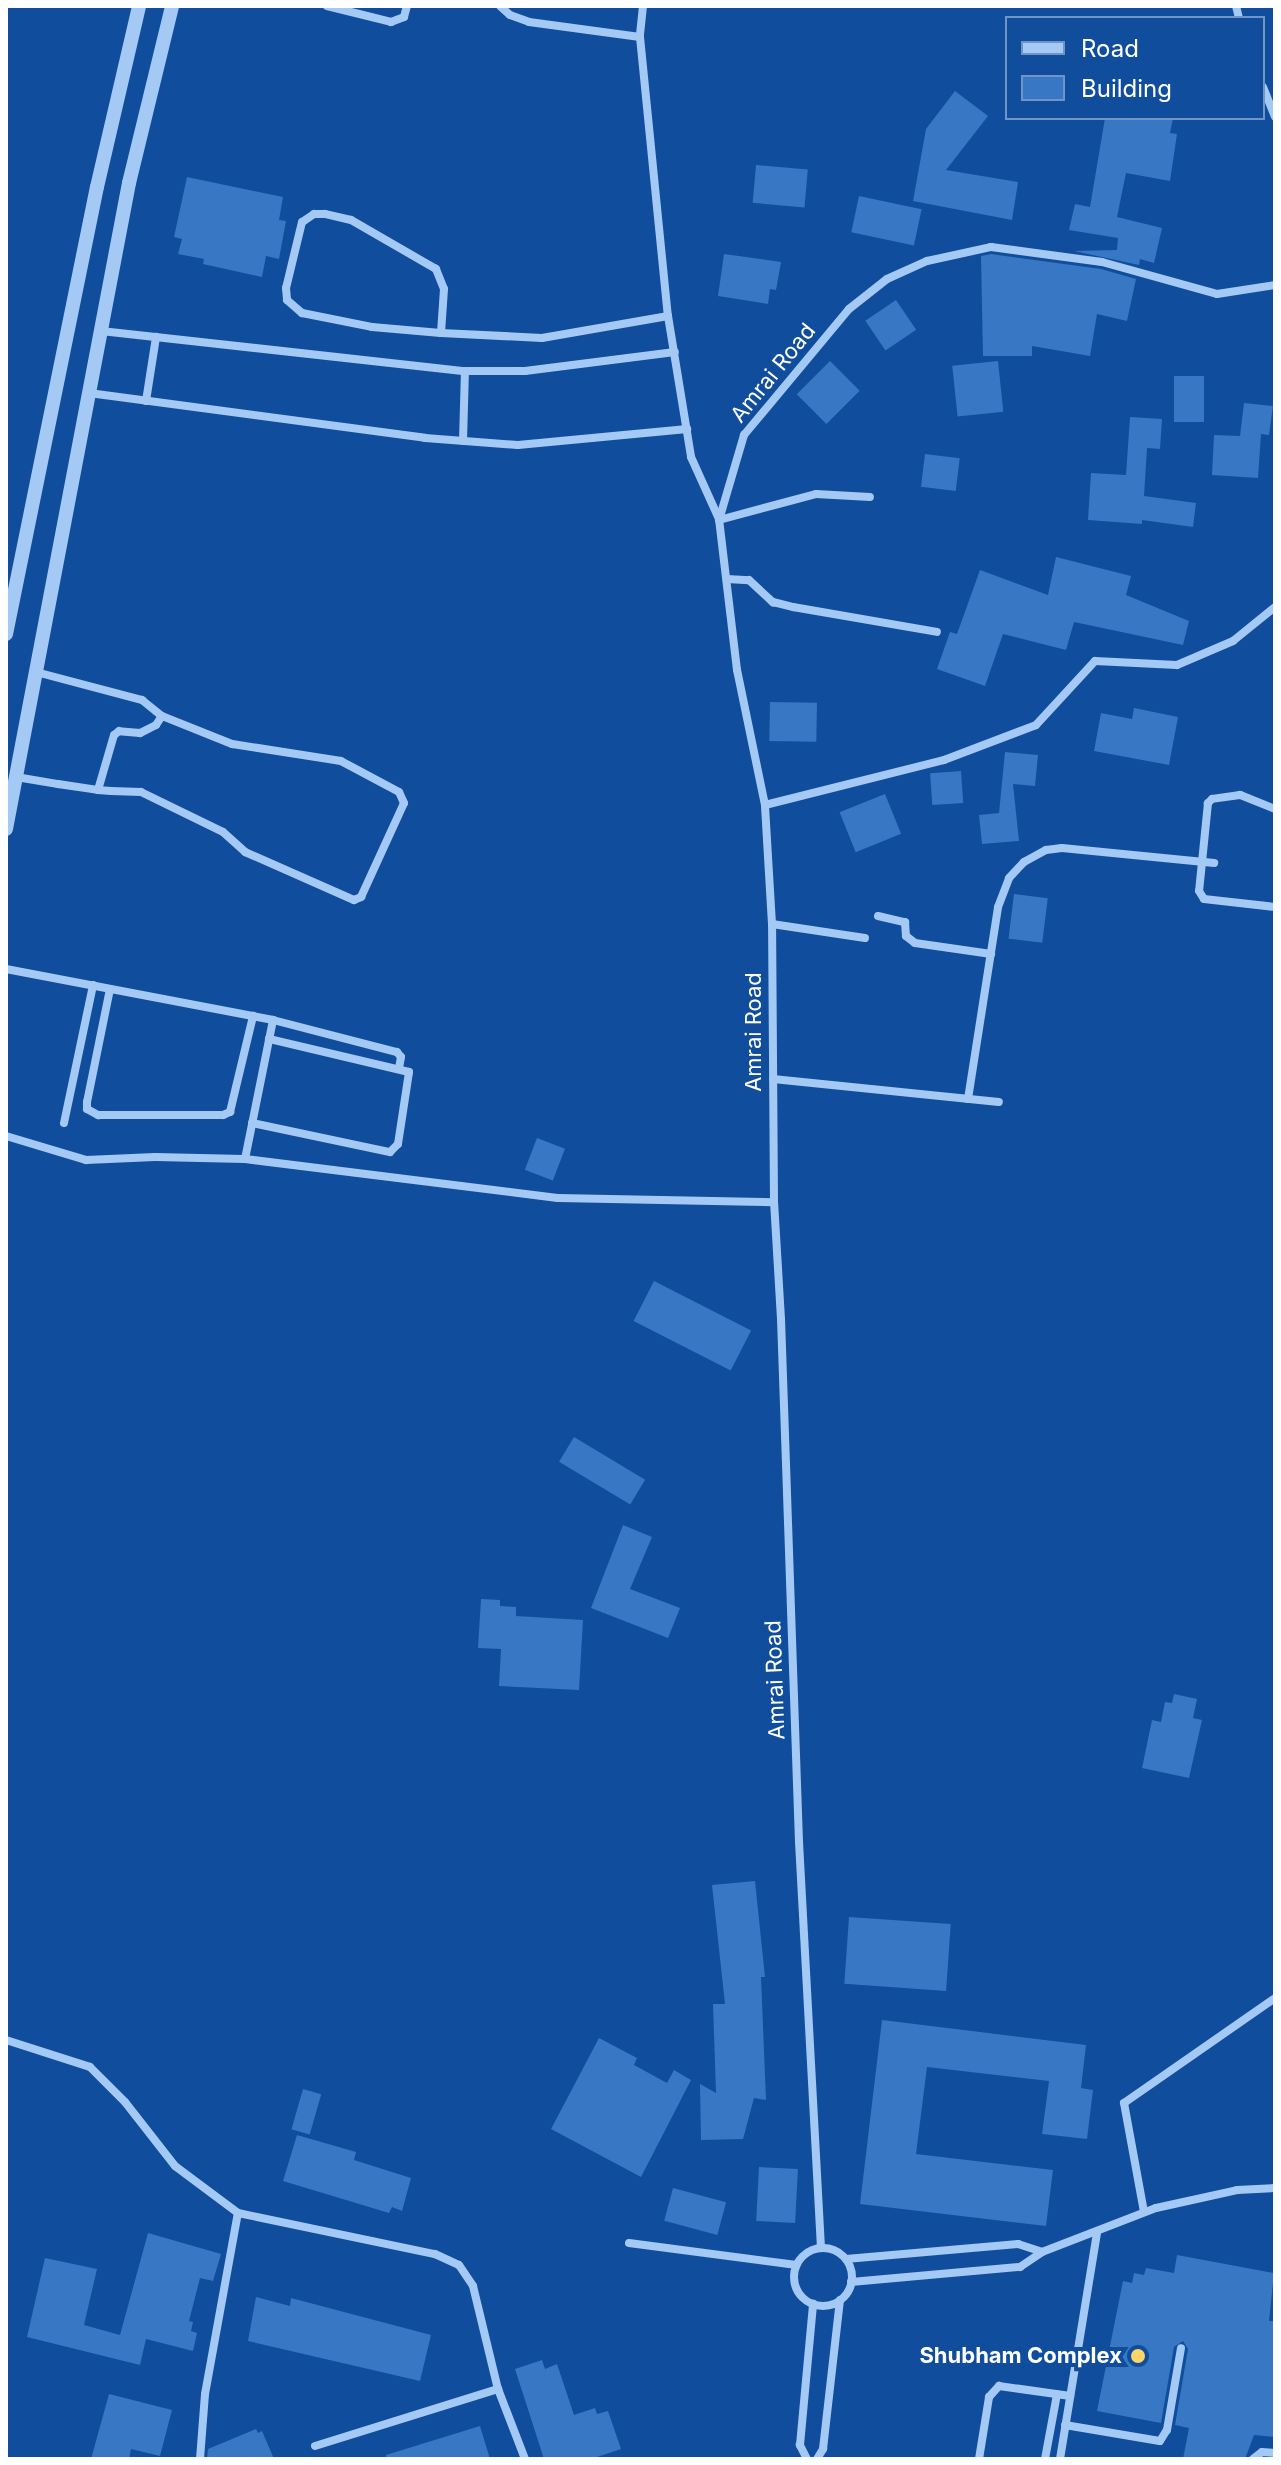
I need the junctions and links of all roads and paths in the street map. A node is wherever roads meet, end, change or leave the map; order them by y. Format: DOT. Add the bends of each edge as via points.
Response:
graph roads {
  1 [pos="139,6"];
  2 [pos="172,6"];
  3 [pos="327,6"];
  4 [pos="407,6"];
  5 [pos="500,6"];
  6 [pos="643,6"];
  7 [pos="640,37"];
  8 [pos="1265,92"];
  9 [pos="1275,117"];
  10 [pos="1275,285"];
  11 [pos="668,316"];
  12 [pos="101,331"];
  13 [pos="441,333"];
  14 [pos="156,337"];
  15 [pos="675,352"];
  16 [pos="465,371"];
  17 [pos="89,393"];
  18 [pos="146,401"];
  19 [pos="687,429"];
  20 [pos="463,441"];
  21 [pos="870,497"];
  22 [pos="719,520"];
  23 [pos="727,579"];
  24 [pos="1275,607"];
  25 [pos="937,632"];
  26 [pos="6,634"];
  27 [pos="36,672"];
  28 [pos="162,716"];
  29 [pos="16,777"];
  30 [pos="98,790"];
  31 [pos="765,805"];
  32 [pos="1275,809"];
  33 [pos="6,829"];
  34 [pos="1202,861"];
  35 [pos="1214,863"];
  36 [pos="1275,907"];
  37 [pos="878,916"];
  38 [pos="772,924"];
  39 [pos="865,938"];
  40 [pos="991,954"];
  41 [pos="6,969"];
  42 [pos="93,985"];
  43 [pos="110,989"];
  44 [pos="253,1016"];
  45 [pos="273,1020"];
  46 [pos="269,1039"];
  47 [pos="399,1068"];
  48 [pos="773,1079"];
  49 [pos="968,1099"];
  50 [pos="999,1102"];
  51 [pos="64,1123"];
  52 [pos="252,1123"];
  53 [pos="6,1136"];
  54 [pos="245,1159"];
  55 [pos="774,1202"];
  56 [pos="1275,1998"];
  57 [pos="6,2040"];
  58 [pos="1275,2188"];
  59 [pos="1144,2212"];
  60 [pos="238,2213"];
  61 [pos="1097,2233"];
  62 [pos="629,2243"];
  63 [pos="821,2248"];
  64 [pos="1042,2252"];
  65 [pos="846,2259"];
  66 [pos="797,2265"];
  67 [pos="851,2282"];
  68 [pos="840,2300"];
  69 [pos="813,2304"];
  70 [pos="1181,2348"];
  71 [pos="498,2389"];
  72 [pos="1057,2394"];
  73 [pos="1070,2396"];
  74 [pos="1065,2425"];
  75 [pos="315,2446"];
  76 [pos="1275,2453"];
  77 [pos="200,2459"];
  78 [pos="525,2459"];
  79 [pos="807,2459"];
  80 [pos="817,2459"];
  81 [pos="979,2459"];
  82 [pos="1045,2459"];
  83 [pos="1060,2459"];
  84 [pos="1253,2459"];
  1 -- 26 [label="street"];
  2 -- 12 [label="street" via="129,183"];
  3 -- 4 [label="street" via="391,22 404,17"];
  5 -- 7 [label="street" via="529,22"];
  6 -- 7 [label="street"];
  7 -- 11 [label="street"];
  8 -- 9 [label="street"];
  10 -- 22 [label="street, Amrai Road" via="1217,294 1102,262 991,247 927,261 887,279 849,309 744,435"];
  11 -- 13 [label="street" via="542,338"];
  11 -- 15 [label="street"];
  12 -- 14 [label="street"];
  12 -- 17 [label="street"];
  13 -- 13 [label="street" via="372,327 293,309 286,288 302,222 314,214 351,220 436,269 444,289"];
  14 -- 16 [label="street"];
  14 -- 18 [label="street"];
  15 -- 16 [label="street" via="525,371"];
  15 -- 19 [label="street"];
  16 -- 20 [label="street"];
  17 -- 18 [label="street"];
  17 -- 27 [label="street"];
  18 -- 20 [label="street"];
  19 -- 20 [label="street" via="556,444"];
  19 -- 22 [label="street" via="691,457"];
  21 -- 22 [label="street" via="816,494"];
  22 -- 23 [label="street, Amrai Road"];
  23 -- 25 [label="street" via="749,580 783,605"];
  23 -- 31 [label="street, Amrai Road" via="737,670"];
  24 -- 31 [label="street" via="1233,641 1177,665 1095,661 1036,725 944,760"];
  27 -- 28 [label="street" via="142,700"];
  27 -- 29 [label="street"];
  28 -- 30 [label="street" via="140,733 114,735"];
  28 -- 30 [label="street" via="245,747 341,761 399,792 404,803 361,897 348,899 245,852 223,832 141,792"];
  29 -- 30 [label="street"];
  29 -- 33 [label="street"];
  31 -- 38 [label="street, Amrai Road"];
  32 -- 34 [label="street" via="1240,795 1212,799"];
  34 -- 35 [label="street"];
  34 -- 36 [label="street" via="1199,891 1204,899"];
  34 -- 40 [label="street" via="1046,850 1009,878 998,907"];
  37 -- 40 [label="street" via="905,922 906,936 915,943"];
  38 -- 39 [label="street"];
  38 -- 48 [label="street, Amrai Road"];
  40 -- 49 [label="street"];
  41 -- 42 [label="street"];
  42 -- 43 [label="street"];
  42 -- 51 [label="street"];
  43 -- 44 [label="street"];
  43 -- 44 [label="street" via="87,1102 87,1109 98,1115 230,1112"];
  44 -- 45 [label="street"];
  45 -- 46 [label="street"];
  45 -- 47 [label="street" via="397,1052"];
  46 -- 47 [label="street"];
  46 -- 52 [label="street"];
  47 -- 52 [label="street" via="411,1076 398,1144 390,1152"];
  48 -- 49 [label="street"];
  48 -- 55 [label="street, Amrai Road"];
  49 -- 50 [label="street"];
  52 -- 54 [label="street"];
  53 -- 54 [label="street" via="86,1160"];
  54 -- 55 [label="street" via="558,1198"];
  55 -- 63 [label="street, Amrai Road"];
  56 -- 59 [label="street" via="1124,2103"];
  57 -- 60 [label="street" via="90,2067 175,2166"];
  58 -- 59 [label="street" via="1237,2190"];
  59 -- 61 [label="street"];
  60 -- 71 [label="street" via="435,2254 459,2265 473,2286"];
  60 -- 77 [label="street" via="205,2394"];
  61 -- 64 [label="street"];
  61 -- 73 [label="street"];
  62 -- 66 [label="street"];
  63 -- 65 [label="street"];
  63 -- 66 [label="street" via="811,2250"];
  64 -- 65 [label="street" via="1018,2244"];
  64 -- 67 [label="street" via="1020,2267"];
  65 -- 67 [label="street"];
  66 -- 69 [label="street" via="795,2284"];
  67 -- 68 [label="street"];
  68 -- 69 [label="street"];
  68 -- 80 [label="street" via="823,2449"];
  69 -- 79 [label="street" via="800,2445"];
  70 -- 74 [label="street" via="1167,2430 1160,2441"];
  71 -- 75 [label="street"];
  71 -- 78 [label="street"];
  72 -- 73 [label="street"];
  72 -- 81 [label="street" via="1004,2385 993,2391"];
  72 -- 82 [label="street"];
  73 -- 74 [label="street"];
  74 -- 83 [label="street"];
  76 -- 84 [label="street" via="1262,2452"];
}
